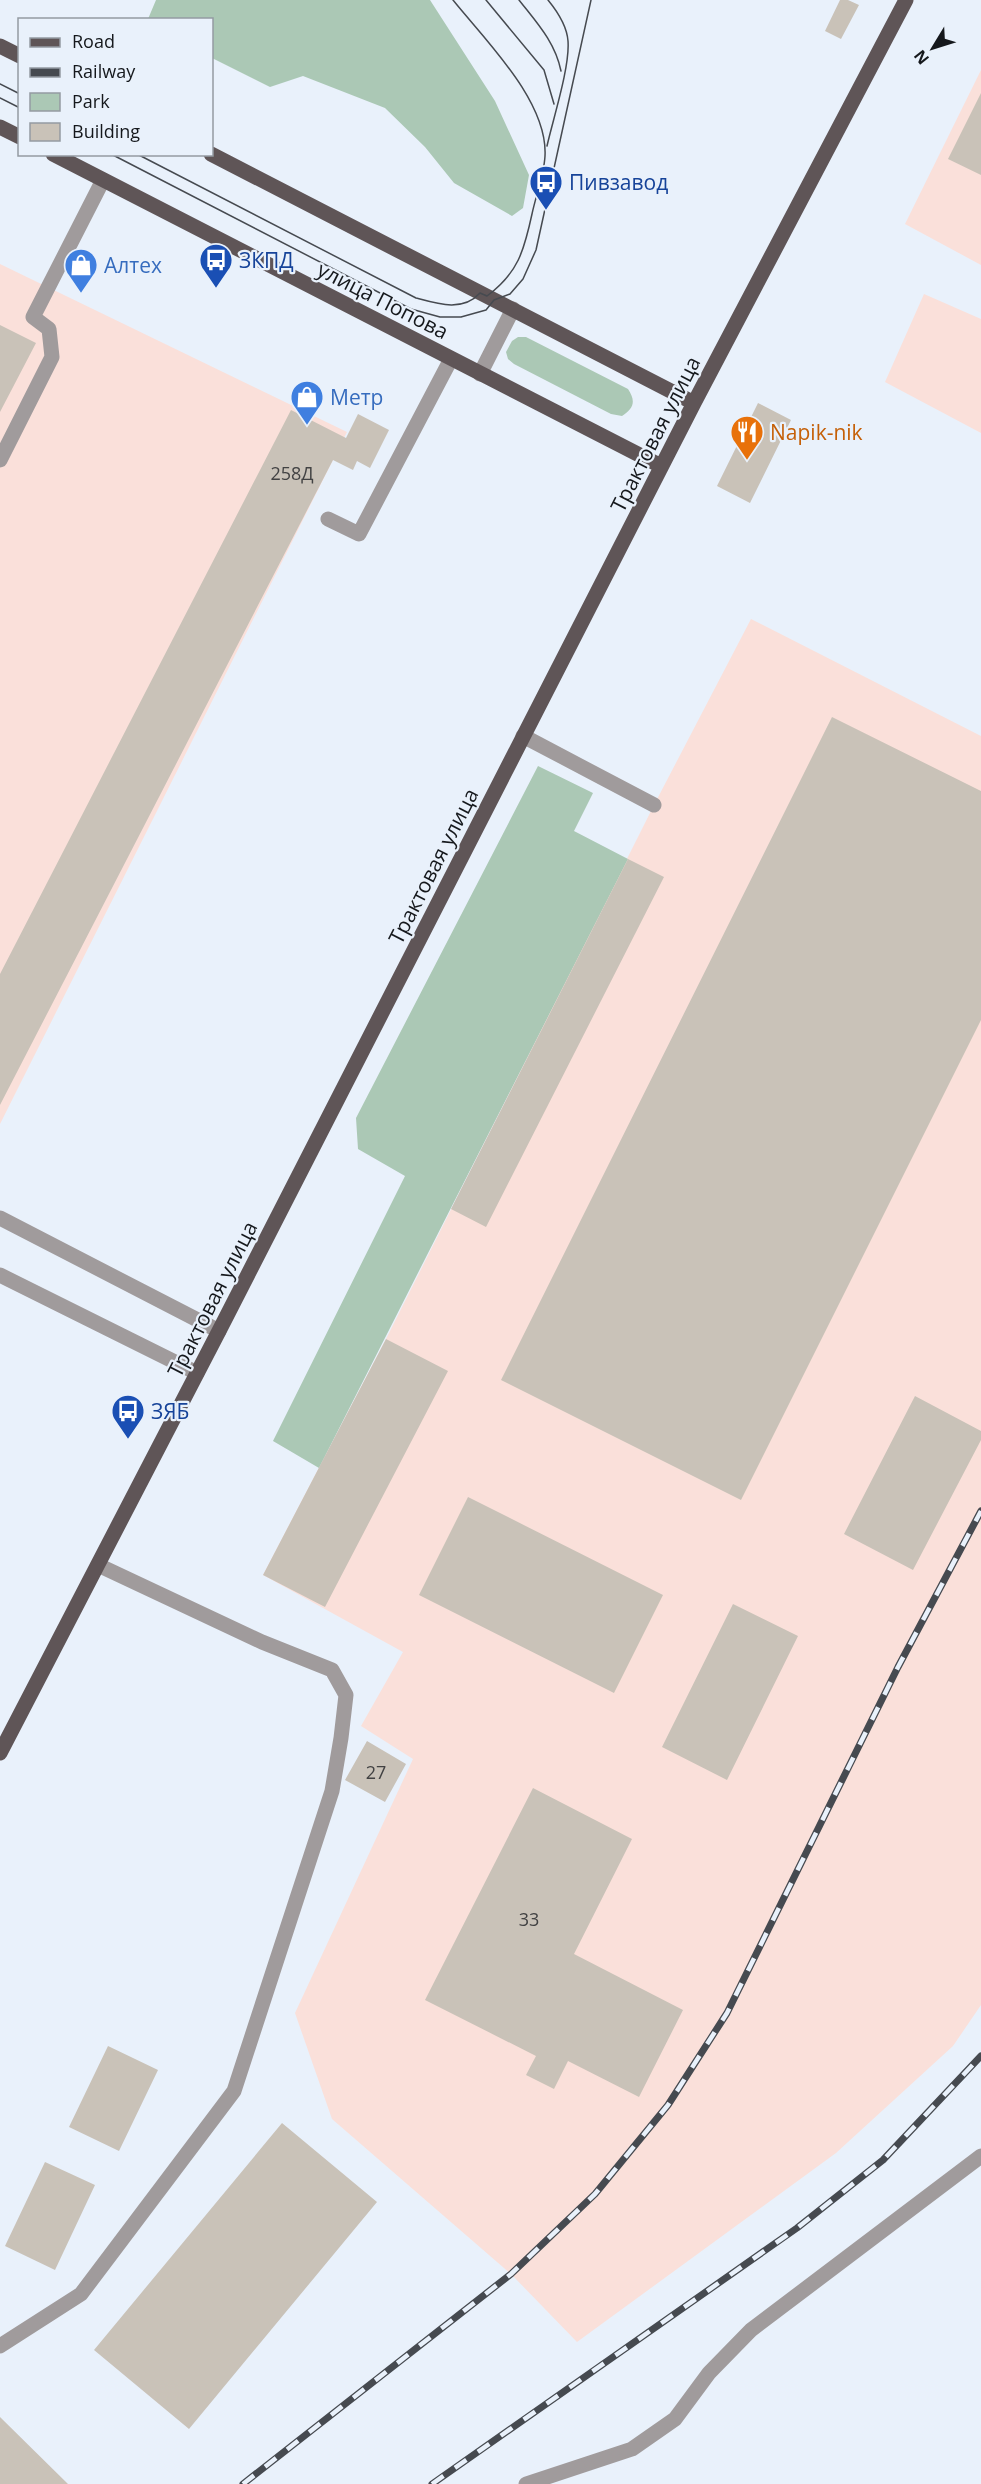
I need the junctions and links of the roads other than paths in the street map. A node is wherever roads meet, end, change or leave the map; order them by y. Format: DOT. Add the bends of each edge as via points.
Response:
graph roads {
  1 [pos="906,0"];
  2 [pos="0,46"];
  3 [pos="18,55"];
  4 [pos="0,127"];
  5 [pos="18,136"];
  6 [pos="213,155"];
  7 [pos="57,156"];
  8 [pos="103,180"];
  9 [pos="513,309"];
  10 [pos="451,359"];
  11 [pos="480,374"];
  12 [pos="694,403"];
  13 [pos="0,460"];
  14 [pos="661,466"];
  15 [pos="328,519"];
  16 [pos="523,736"];
  17 [pos="654,805"];
  18 [pos="0,1218"];
  19 [pos="0,1275"];
  20 [pos="219,1331"];
  21 [pos="196,1373"];
  22 [pos="98,1565"];
  23 [pos="0,1753"];
  24 [pos="981,2156"];
  25 [pos="0,2346"];
  26 [pos="526,2484"];
  1 -- 12 [label="main road, Трактовая улица"];
  2 -- 3 [label="main road"];
  4 -- 5 [label="main road"];
  6 -- 9 [label="main road"];
  7 -- 8 [label="main road, улица Попова"];
  8 -- 10 [label="main road, улица Попова"];
  8 -- 13 [label="street" via="33,317 50,330 52,357"];
  9 -- 11 [label="street"];
  9 -- 12 [label="main road"];
  10 -- 11 [label="main road, улица Попова"];
  10 -- 15 [label="street" via="359,534"];
  11 -- 14 [label="main road, улица Попова"];
  12 -- 14 [label="main road, Трактовая улица"];
  14 -- 16 [label="main road, Трактовая улица"];
  16 -- 17 [label="street"];
  16 -- 20 [label="main road, Трактовая улица"];
  18 -- 20 [label="street"];
  19 -- 21 [label="street"];
  20 -- 21 [label="main road, Трактовая улица"];
  21 -- 22 [label="main road, Трактовая улица"];
  22 -- 23 [label="main road, Трактовая улица"];
  22 -- 25 [label="street" via="262,1642 332,1670 346,1695 341,1738 332,1791 234,2091 81,2294"];
  24 -- 26 [label="street" via="751,2330 709,2373 675,2419 632,2449"];
}
